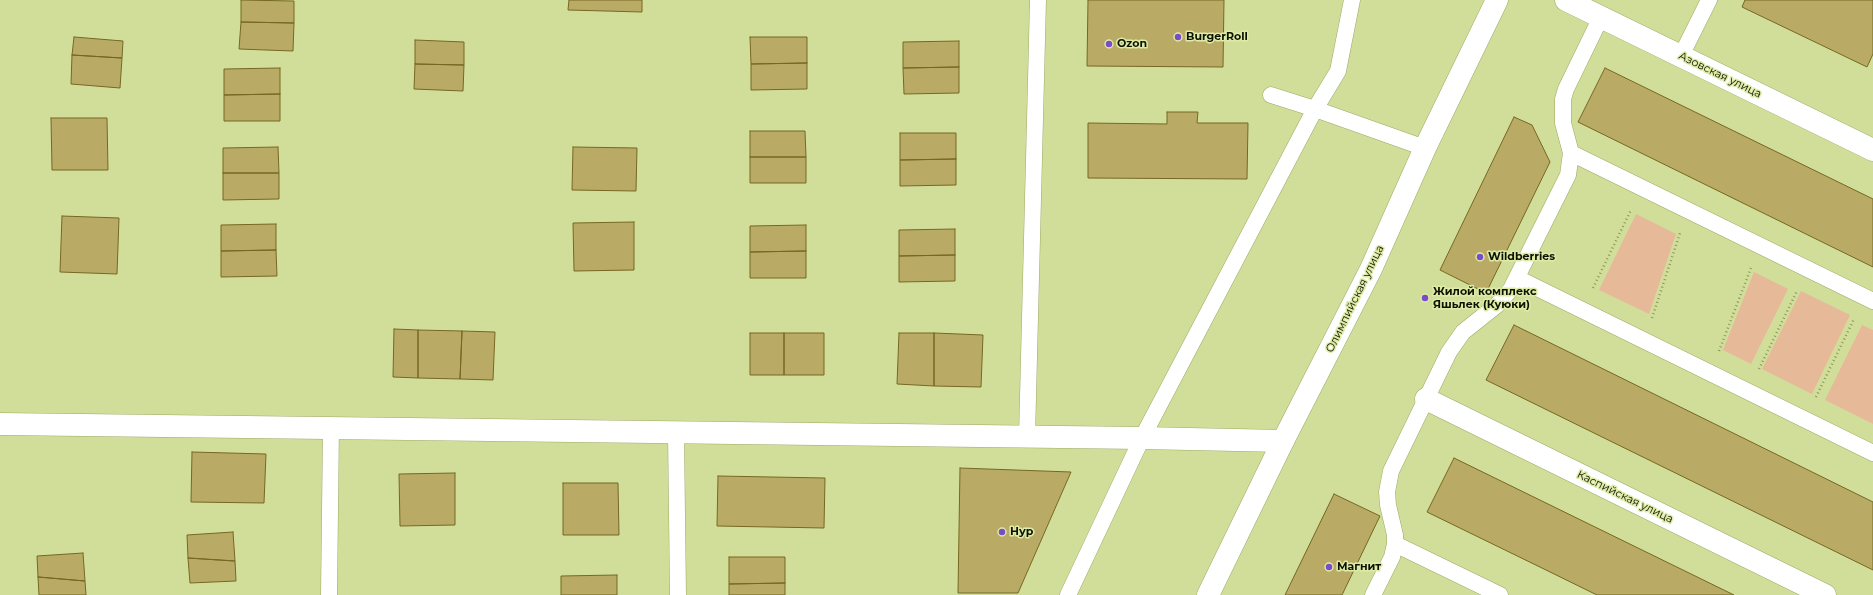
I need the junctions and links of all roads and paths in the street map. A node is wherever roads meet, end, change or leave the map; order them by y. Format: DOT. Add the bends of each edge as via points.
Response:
graph roads {
  1 [pos="1038,0"];
  2 [pos="1352,0"];
  3 [pos="1497,0"];
  4 [pos="1566,0"];
  5 [pos="1709,0"];
  6 [pos="1601,17"];
  7 [pos="1682,56"];
  8 [pos="1271,95"];
  9 [pos="1314,109"];
  10 [pos="1425,148"];
  11 [pos="1873,150"];
  12 [pos="1571,153"];
  13 [pos="1642,188"];
  14 [pos="1688,210"];
  15 [pos="1760,245"];
  16 [pos="1808,269"];
  17 [pos="1517,278"];
  18 [pos="1869,299"];
  19 [pos="1582,310"];
  20 [pos="1644,340"];
  21 [pos="1710,373"];
  22 [pos="1748,391"];
  23 [pos="1426,399"];
  24 [pos="1805,419"];
  25 [pos="0,424"];
  26 [pos="331,427"];
  27 [pos="676,433"];
  28 [pos="1027,437"];
  29 [pos="1142,438"];
  30 [pos="1283,441"];
  31 [pos="1873,453"];
  32 [pos="1395,544"];
  33 [pos="329,595"];
  34 [pos="678,595"];
  35 [pos="1068,595"];
  36 [pos="1208,595"];
  37 [pos="1373,595"];
  38 [pos="1500,595"];
  39 [pos="1825,595"];
  1 -- 28 [label="lane"];
  2 -- 9 [label="lane" via="1338,71"];
  3 -- 10 [label="street, Олимпийская улица"];
  4 -- 6 [label="street, Азовская улица"];
  5 -- 7 [label="lane"];
  6 -- 7 [label="street, Азовская улица"];
  6 -- 12 [label="lane" via="1563,99 1563,123"];
  7 -- 11 [label="street, Азовская улица"];
  8 -- 9 [label="lane"];
  9 -- 10 [label="lane"];
  9 -- 29 [label="lane"];
  10 -- 30 [label="street, Олимпийская улица" via="1371,269"];
  12 -- 13 [label="lane"];
  12 -- 17 [label="lane" via="1568,175"];
  13 -- 14 [label="lane"];
  13 -- 19 [label="path"];
  14 -- 15 [label="lane"];
  14 -- 20 [label="path"];
  15 -- 16 [label="lane"];
  15 -- 21 [label="path"];
  16 -- 18 [label="lane"];
  16 -- 22 [label="path"];
  17 -- 19 [label="lane"];
  17 -- 23 [label="lane" via="1504,298 1456,340"];
  18 -- 24 [label="path"];
  19 -- 20 [label="lane"];
  20 -- 21 [label="lane"];
  21 -- 22 [label="lane"];
  22 -- 24 [label="lane"];
  23 -- 32 [label="lane" via="1388,481 1388,505 1393,521"];
  23 -- 39 [label="street, Каспийская улица"];
  24 -- 31 [label="lane"];
  25 -- 26 [label="street"];
  26 -- 27 [label="street"];
  26 -- 33 [label="lane"];
  27 -- 28 [label="street"];
  27 -- 34 [label="lane"];
  28 -- 29 [label="street"];
  29 -- 30 [label="street"];
  29 -- 35 [label="lane"];
  30 -- 36 [label="street, Олимпийская улица"];
  32 -- 37 [label="lane" via="1392,557"];
  32 -- 38 [label="lane"];
}
